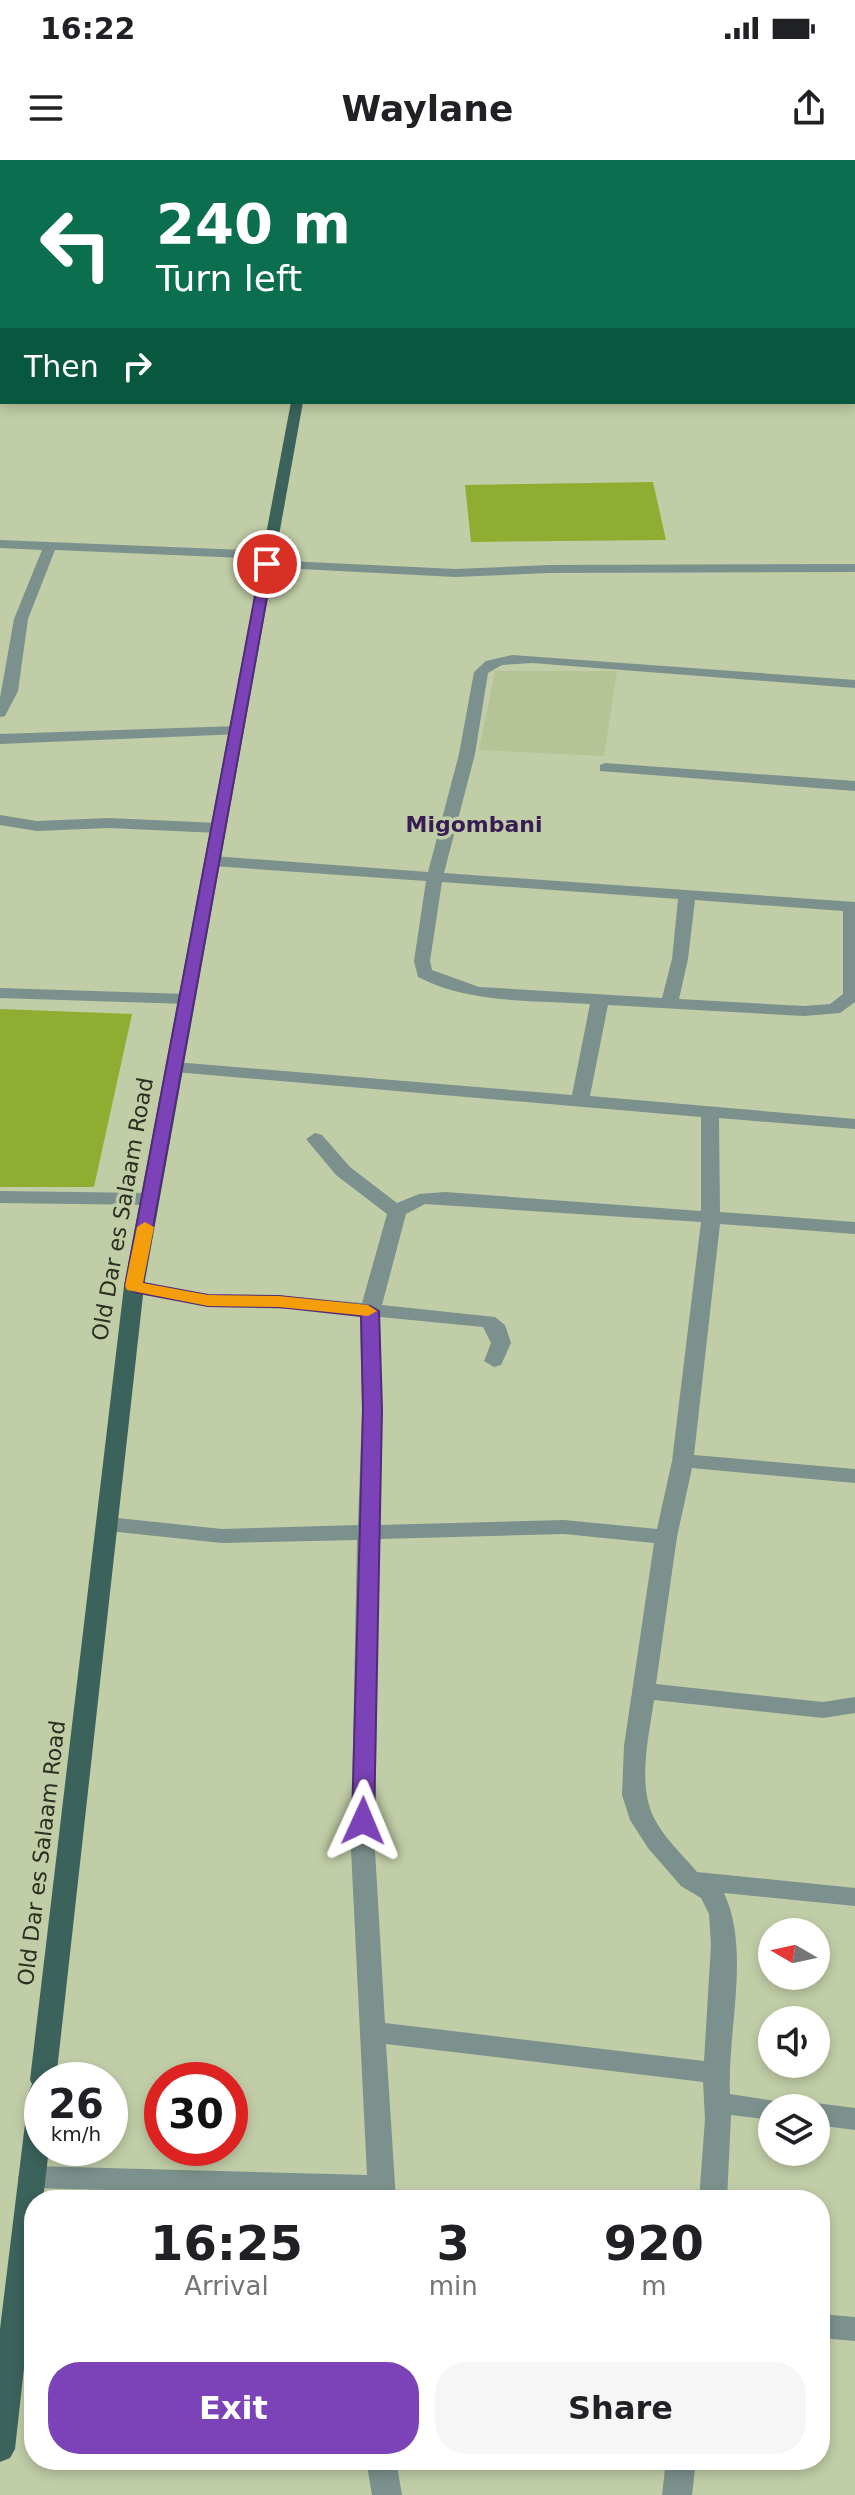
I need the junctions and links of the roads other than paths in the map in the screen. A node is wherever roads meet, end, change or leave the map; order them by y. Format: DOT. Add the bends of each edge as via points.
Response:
graph roads {
  1 [pos="297,404"];
  2 [pos="0,544"];
  3 [pos="50,546"];
  4 [pos="268,560"];
  5 [pos="855,568"];
  6 [pos="0,638"];
  7 [pos="19,639"];
  8 [pos="855,684"];
  9 [pos="0,713"];
  10 [pos="237,731"];
  11 [pos="0,739"];
  12 [pos="605,768"];
  13 [pos="855,786"];
  14 [pos="0,820"];
  15 [pos="218,828"];
  16 [pos="213,861"];
  17 [pos="435,876"];
  18 [pos="687,894"];
  19 [pos="853,907"];
  20 [pos="0,993"];
  21 [pos="187,999"];
  22 [pos="600,999"];
  23 [pos="669,1003"];
  24 [pos="175,1067"];
  25 [pos="580,1100"];
  26 [pos="710,1112"];
  27 [pos="855,1124"];
  28 [pos="315,1139"];
  29 [pos="0,1197"];
  30 [pos="151,1199"];
  31 [pos="397,1212"];
  32 [pos="711,1218"];
  33 [pos="855,1228"];
  34 [pos="134,1286"];
  35 [pos="370,1311"];
  36 [pos="494,1361"];
  37 [pos="683,1461"];
  38 [pos="855,1476"];
  39 [pos="108,1524"];
  40 [pos="370,1532"];
  41 [pos="666,1537"];
  42 [pos="645,1691"];
  43 [pos="855,1705"];
  44 [pos="690,1880"];
  45 [pos="855,1897"];
  46 [pos="373,2032"];
  47 [pos="45,2062"];
  48 [pos="716,2073"];
  49 [pos="717,2103"];
  50 [pos="758,2107"];
  51 [pos="830,2116"];
  52 [pos="855,2119"];
  53 [pos="33,2166"];
  54 [pos="32,2177"];
  55 [pos="30,2190"];
  56 [pos="316,2190"];
  57 [pos="382,2190"];
  58 [pos="713,2190"];
  59 [pos="24,2245"];
  60 [pos="830,2327"];
  61 [pos="855,2329"];
  62 [pos="0,2449"];
  63 [pos="383,2470"];
  64 [pos="680,2470"];
  65 [pos="387,2495"];
  66 [pos="677,2495"];
  1 -- 4 [label="main road, Old Dar es Salaam Road"];
  2 -- 3 [label="street"];
  3 -- 4 [label="street"];
  3 -- 7 [label="street" via="21,619"];
  4 -- 5 [label="street" via="455,573"];
  4 -- 10 [label="main road, Old Dar es Salaam Road"];
  6 -- 7 [label="street"];
  7 -- 9 [label="street" via="11,691"];
  8 -- 17 [label="street" via="532,659 488,665 481,672 467,754"];
  10 -- 11 [label="street"];
  10 -- 15 [label="main road, Old Dar es Salaam Road"];
  12 -- 13 [label="street"];
  14 -- 15 [label="street" via="37,826"];
  15 -- 16 [label="main road, Old Dar es Salaam Road"];
  16 -- 17 [label="street"];
  16 -- 21 [label="main road, Old Dar es Salaam Road"];
  17 -- 18 [label="street"];
  17 -- 22 [label="street" via="424,973 478,992"];
  18 -- 19 [label="street"];
  18 -- 23 [label="street"];
  19 -- 23 [label="street" via="852,996 834,1009"];
  20 -- 21 [label="street"];
  21 -- 24 [label="main road, Old Dar es Salaam Road"];
  22 -- 23 [label="street"];
  22 -- 25 [label="street"];
  24 -- 25 [label="street"];
  24 -- 30 [label="main road, Old Dar es Salaam Road"];
  25 -- 26 [label="street"];
  26 -- 27 [label="street"];
  26 -- 32 [label="street"];
  28 -- 31 [label="street" via="343,1171"];
  29 -- 30 [label="street"];
  30 -- 34 [label="main road, Old Dar es Salaam Road"];
  31 -- 32 [label="street" via="423,1198"];
  31 -- 35 [label="street"];
  32 -- 33 [label="street"];
  32 -- 37 [label="street"];
  34 -- 35 [label="street" via="208,1301"];
  34 -- 39 [label="main road, Old Dar es Salaam Road"];
  35 -- 36 [label="street" via="488,1321 501,1343"];
  35 -- 40 [label="street"];
  37 -- 38 [label="street"];
  37 -- 41 [label="street"];
  39 -- 40 [label="street" via="222,1536"];
  39 -- 47 [label="main road, Old Dar es Salaam Road"];
  40 -- 41 [label="street" via="564,1527"];
  40 -- 46 [label="street" via="363,1850"];
  41 -- 42 [label="street"];
  42 -- 43 [label="street" via="823,1710"];
  42 -- 44 [label="street" via="634,1795 642,1820"];
  44 -- 45 [label="street"];
  44 -- 48 [label="street" via="711,1892 721,1914"];
  46 -- 48 [label="street"];
  46 -- 57 [label="street"];
  48 -- 49 [label="street"];
  49 -- 50 [label="street"];
  49 -- 58 [label="street"];
  51 -- 52 [label="street"];
  53 -- 54 [label="main road"];
  54 -- 55 [label="main road"];
  54 -- 56 [label="street"];
  59 -- 62 [label="main road"];
  60 -- 61 [label="street"];
  63 -- 65 [label="street"];
  64 -- 66 [label="street"];
}
